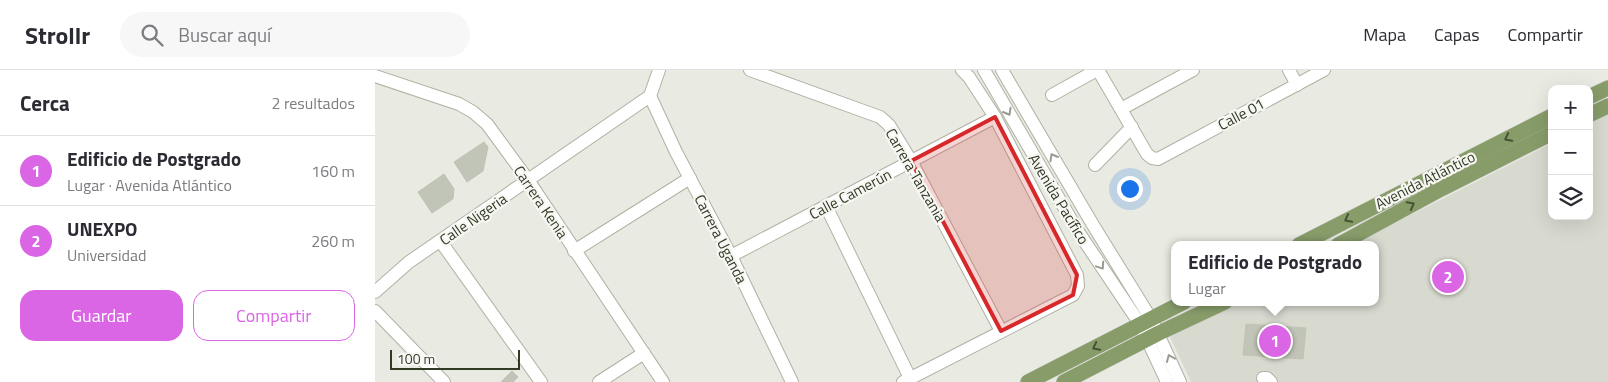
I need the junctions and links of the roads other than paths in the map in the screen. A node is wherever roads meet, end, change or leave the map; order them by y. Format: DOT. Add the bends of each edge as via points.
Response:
graph roads {
  1 [pos="659,70"];
  2 [pos="750,70"];
  3 [pos="962,70"];
  4 [pos="984,70"];
  5 [pos="1002,70"];
  6 [pos="1097,70"];
  7 [pos="1193,70"];
  8 [pos="1289,70"];
  9 [pos="1325,70"];
  10 [pos="375,76"];
  11 [pos="1297,84"];
  12 [pos="1608,88"];
  13 [pos="1052,95"];
  14 [pos="1593,95"];
  15 [pos="650,96"];
  16 [pos="1608,106"];
  17 [pos="1121,109"];
  18 [pos="1593,113"];
  19 [pos="995,117"];
  20 [pos="1548,118"];
  21 [pos="1132,127"];
  22 [pos="1548,135"];
  23 [pos="911,161"];
  24 [pos="1095,165"];
  25 [pos="690,178"];
  26 [pos="528,180"];
  27 [pos="1071,187"];
  28 [pos="1059,200"];
  29 [pos="826,206"];
  30 [pos="1307,241"];
  31 [pos="1345,241"];
  32 [pos="441,242"];
  33 [pos="574,251"];
  34 [pos="731,256"];
  35 [pos="375,292"];
  36 [pos="1176,306"];
  37 [pos="1217,306"];
  38 [pos="375,311"];
  39 [pos="1145,321"];
  40 [pos="1001,331"];
  41 [pos="1153,336"];
  42 [pos="644,353"];
  43 [pos="906,380"];
  44 [pos="790,381"];
  45 [pos="444,382"];
  46 [pos="541,382"];
  47 [pos="599,382"];
  48 [pos="663,382"];
  49 [pos="1028,382"];
  50 [pos="1064,382"];
  51 [pos="1167,382"];
  52 [pos="1180,382"];
  1 -- 15 [label="street"];
  2 -- 23 [label="street, Carrera Tanzania" via="880,117 889,125"];
  3 -- 19 [label="street"];
  4 -- 28 [label="street, Avenida Pacífico, one-way"];
  27 -- 5 [label="street, Avenida Pacífico, one-way"];
  6 -- 13 [label="street"];
  6 -- 17 [label="street"];
  7 -- 17 [label="street"];
  8 -- 11 [label="street"];
  9 -- 11 [label="street, Calle 01"];
  10 -- 26 [label="street, Carrera Kenia" via="459,104 473,112 487,124"];
  11 -- 21 [label="street, Calle 01" via="1158,159 1147,154"];
  12 -- 14 [label="main road"];
  15 -- 25 [label="street, Carrera Uganda"];
  15 -- 26 [label="street, Calle Nigeria"];
  16 -- 18 [label="main road"];
  17 -- 21 [label="street"];
  19 -- 23 [label="street, Calle Camerún"];
  19 -- 40 [label="street" via="1077,275 1078,286 1073,295"];
  20 -- 30 [label="main road, Avenida Atlántico, one-way"];
  21 -- 24 [label="street"];
  31 -- 22 [label="main road, Avenida Atlántico, one-way"];
  23 -- 29 [label="street, Calle Camerún"];
  23 -- 40 [label="street, Carrera Tanzania"];
  25 -- 33 [label="street"];
  25 -- 34 [label="street, Carrera Uganda"];
  26 -- 32 [label="street, Calle Nigeria"];
  26 -- 33 [label="street, Carrera Kenia"];
  27 -- 28 [label="street"];
  27 -- 39 [label="street, Avenida Pacífico"];
  28 -- 39 [label="street, Avenida Pacífico, one-way" via="1079,233"];
  29 -- 34 [label="street, Calle Camerún"];
  29 -- 43 [label="street"];
  32 -- 35 [label="street, Calle Nigeria" via="409,262"];
  32 -- 46 [label="street"];
  33 -- 42 [label="street, Carrera Kenia"];
  34 -- 44 [label="street, Carrera Uganda"];
  36 -- 39 [label="main road"];
  37 -- 41 [label="main road"];
  38 -- 45 [label="street"];
  39 -- 41 [label="street"];
  39 -- 49 [label="main road, one-way"];
  40 -- 43 [label="street"];
  41 -- 50 [label="main road"];
  41 -- 51 [label="street"];
  52 -- 41 [label="street, one-way"];
  42 -- 47 [label="street"];
  42 -- 48 [label="street, Carrera Kenia"];
}
